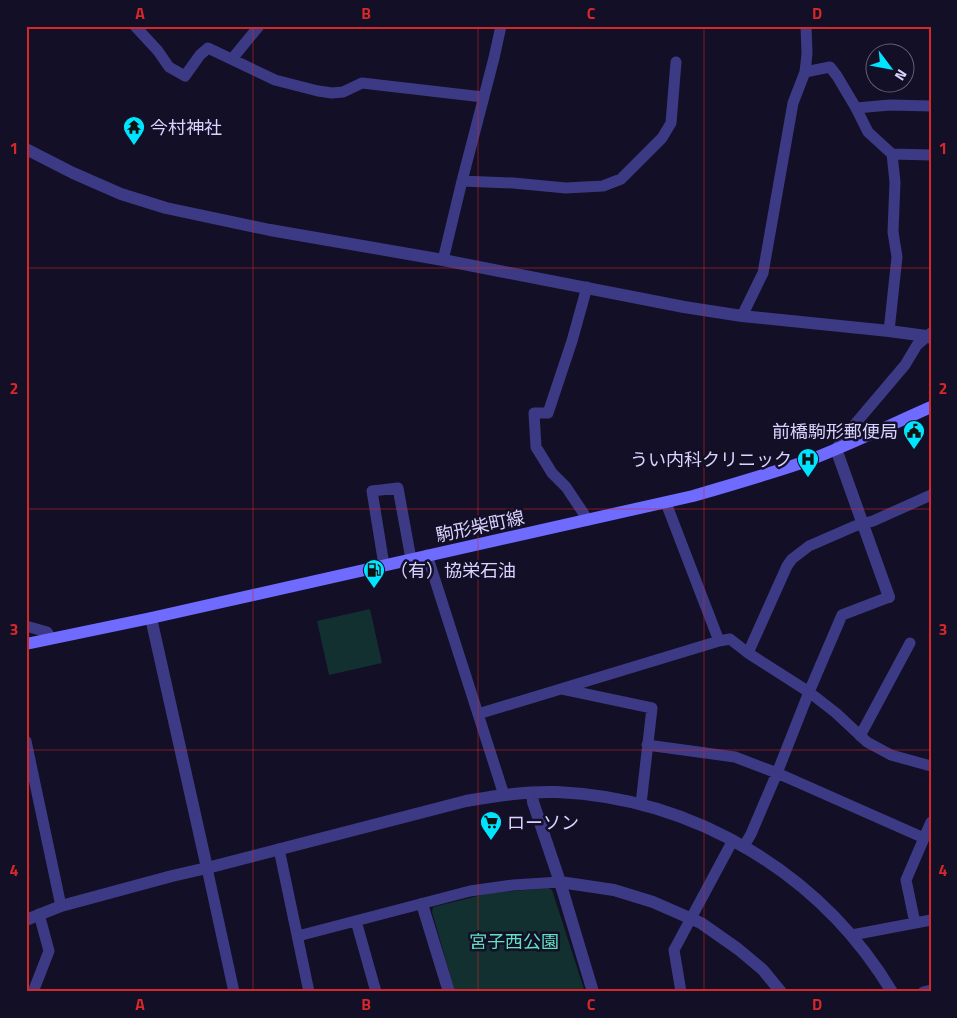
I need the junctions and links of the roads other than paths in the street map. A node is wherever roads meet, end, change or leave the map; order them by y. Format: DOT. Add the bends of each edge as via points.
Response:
graph roads {
  1 [pos="135,26"];
  2 [pos="501,26"];
  3 [pos="806,26"];
  4 [pos="256,27"];
  5 [pos="232,59"];
  6 [pos="676,62"];
  7 [pos="805,72"];
  8 [pos="483,97"];
  9 [pos="931,106"];
  10 [pos="856,108"];
  11 [pos="26,150"];
  12 [pos="892,154"];
  13 [pos="931,155"];
  14 [pos="462,181"];
  15 [pos="443,260"];
  16 [pos="587,287"];
  17 [pos="742,316"];
  18 [pos="889,332"];
  19 [pos="929,336"];
  20 [pos="931,406"];
  21 [pos="836,449"];
  22 [pos="931,495"];
  23 [pos="666,503"];
  24 [pos="588,520"];
  25 [pos="863,524"];
  26 [pos="427,555"];
  27 [pos="411,559"];
  28 [pos="384,565"];
  29 [pos="889,597"];
  30 [pos="152,618"];
  31 [pos="26,626"];
  32 [pos="51,638"];
  33 [pos="719,640"];
  34 [pos="910,643"];
  35 [pos="26,644"];
  36 [pos="748,653"];
  37 [pos="561,689"];
  38 [pos="809,692"];
  39 [pos="478,714"];
  40 [pos="860,736"];
  41 [pos="26,741"];
  42 [pos="647,744"];
  43 [pos="931,766"];
  44 [pos="29,769"];
  45 [pos="777,774"];
  46 [pos="532,793"];
  47 [pos="504,795"];
  48 [pos="640,804"];
  49 [pos="931,822"];
  50 [pos="924,838"];
  51 [pos="739,843"];
  52 [pos="279,849"];
  53 [pos="207,868"];
  54 [pos="560,882"];
  55 [pos="422,904"];
  56 [pos="61,906"];
  57 [pos="39,914"];
  58 [pos="691,919"];
  59 [pos="26,920"];
  60 [pos="931,920"];
  61 [pos="356,921"];
  62 [pos="915,923"];
  63 [pos="852,935"];
  64 [pos="298,936"];
  65 [pos="931,990"];
  66 [pos="33,992"];
  67 [pos="234,992"];
  68 [pos="309,992"];
  69 [pos="376,992"];
  70 [pos="449,992"];
  71 [pos="593,992"];
  72 [pos="681,992"];
  73 [pos="781,992"];
  74 [pos="892,992"];
  75 [pos="923,992"];
  1 -- 5 [label="street" via="169,67 185,76 208,48"];
  2 -- 8 [label="street"];
  3 -- 7 [label="street"];
  4 -- 5 [label="street"];
  5 -- 8 [label="street" via="275,80 318,91 344,92 362,82"];
  6 -- 14 [label="street" via="671,123 662,138 622,179 603,186 566,188"];
  7 -- 10 [label="street" via="830,67"];
  7 -- 17 [label="street" via="793,103 763,273"];
  8 -- 14 [label="street"];
  9 -- 10 [label="street"];
  10 -- 12 [label="street" via="868,132"];
  11 -- 15 [label="street" via="121,194 166,208"];
  12 -- 13 [label="street"];
  12 -- 18 [label="street" via="895,182 893,232 897,257"];
  14 -- 15 [label="street"];
  15 -- 16 [label="street"];
  16 -- 17 [label="street"];
  16 -- 24 [label="street" via="548,413 534,413 533,420 536,447"];
  17 -- 18 [label="street"];
  18 -- 19 [label="street"];
  19 -- 21 [label="street" via="917,345 905,365"];
  20 -- 21 [label="main road, 駒形柴町線"];
  21 -- 23 [label="main road, 駒形柴町線" via="749,480"];
  21 -- 25 [label="street"];
  22 -- 25 [label="street"];
  23 -- 24 [label="main road, 駒形柴町線"];
  23 -- 33 [label="street"];
  24 -- 26 [label="main road, 駒形柴町線"];
  25 -- 29 [label="street"];
  25 -- 36 [label="street" via="809,546 792,559"];
  26 -- 27 [label="main road, 駒形柴町線"];
  26 -- 39 [label="street"];
  27 -- 28 [label="main road, 駒形柴町線"];
  27 -- 28 [label="street" via="398,488 372,491"];
  28 -- 30 [label="main road, 駒形柴町線"];
  29 -- 38 [label="street" via="842,615"];
  30 -- 32 [label="main road, 駒形柴町線"];
  30 -- 53 [label="street"];
  31 -- 32 [label="street" via="46,632"];
  32 -- 35 [label="main road, 駒形柴町線"];
  33 -- 36 [label="street" via="730,639"];
  33 -- 37 [label="street"];
  34 -- 40 [label="street"];
  36 -- 38 [label="street"];
  37 -- 39 [label="street"];
  37 -- 42 [label="street" via="652,708"];
  38 -- 40 [label="street"];
  38 -- 45 [label="street"];
  39 -- 47 [label="street"];
  40 -- 43 [label="street" via="891,755"];
  41 -- 44 [label="street"];
  42 -- 45 [label="street" via="735,757"];
  42 -- 48 [label="street"];
  44 -- 56 [label="street"];
  45 -- 50 [label="street"];
  45 -- 51 [label="street" via="751,834"];
  46 -- 47 [label="street"];
  46 -- 48 [label="street" via="580,794"];
  46 -- 54 [label="street"];
  47 -- 52 [label="street" via="466,801"];
  48 -- 51 [label="street" via="696,823"];
  49 -- 50 [label="street"];
  50 -- 62 [label="street" via="906,880"];
  51 -- 58 [label="street"];
  51 -- 63 [label="street" via="782,870"];
  52 -- 53 [label="street"];
  52 -- 64 [label="street"];
  53 -- 56 [label="street"];
  53 -- 67 [label="street"];
  54 -- 55 [label="street" via="478,890"];
  54 -- 58 [label="street" via="614,890"];
  54 -- 71 [label="street"];
  55 -- 61 [label="street"];
  55 -- 70 [label="street"];
  56 -- 57 [label="street"];
  57 -- 59 [label="street"];
  57 -- 66 [label="street" via="49,951"];
  58 -- 72 [label="street" via="674,950"];
  58 -- 73 [label="street" via="738,949 763,970"];
  60 -- 62 [label="street"];
  61 -- 64 [label="street"];
  61 -- 69 [label="street"];
  62 -- 63 [label="street"];
  63 -- 74 [label="street"];
  64 -- 68 [label="street"];
  65 -- 75 [label="street"];
}
